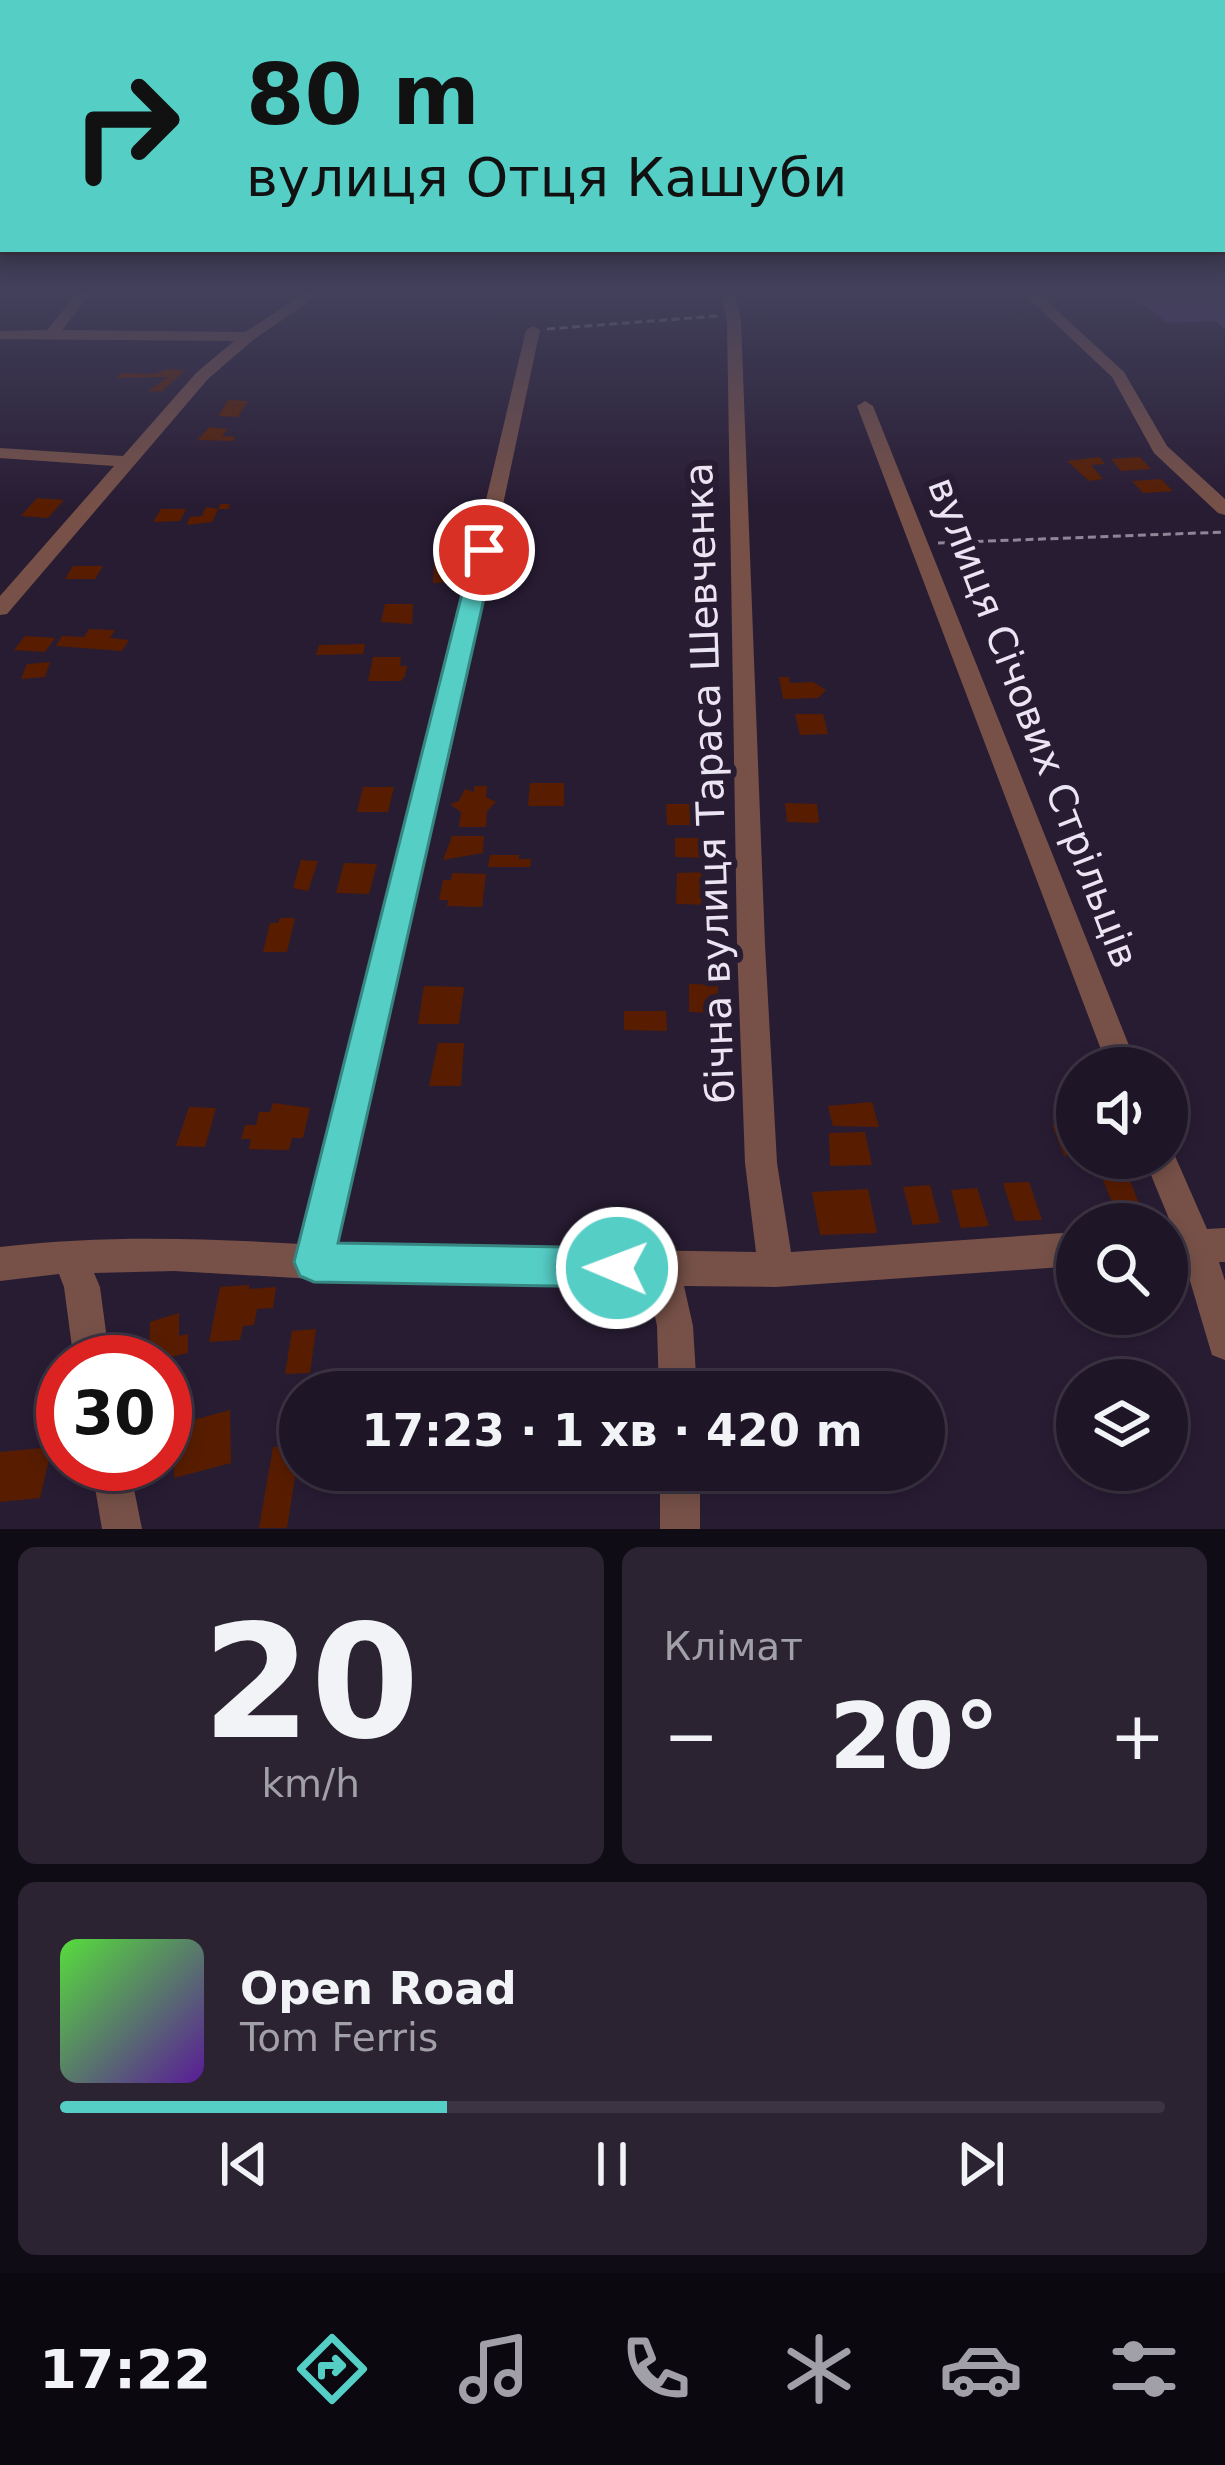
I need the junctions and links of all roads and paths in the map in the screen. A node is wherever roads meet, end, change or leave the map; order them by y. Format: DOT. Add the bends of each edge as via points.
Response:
graph roads {
  1 [pos="217,363"];
  2 [pos="526,363"];
  3 [pos="733,363"];
  4 [pos="1106,363"];
  5 [pos="865,406"];
  6 [pos="0,453"];
  7 [pos="128,462"];
  8 [pos="1225,509"];
  9 [pos="1225,532"];
  10 [pos="918,544"];
  11 [pos="0,609"];
  12 [pos="1115,1047"];
  13 [pos="1169,1179"];
  14 [pos="1197,1247"];
  15 [pos="1056,1251"];
  16 [pos="69,1256"];
  17 [pos="314,1262"];
  18 [pos="0,1264"];
  19 [pos="662,1268"];
  20 [pos="776,1270"];
  21 [pos="88,1335"];
  22 [pos="1225,1342"];
  23 [pos="677,1371"];
  24 [pos="115,1491"];
  25 [pos="680,1491"];
  26 [pos="122,1529"];
  27 [pos="680,1529"];
  1 -- 7 [label="street"];
  2 -- 17 [label="street"];
  3 -- 20 [label="street, бічна вулиця Тараса Шевченка" via="761,1163"];
  4 -- 8 [label="street" via="1160,448"];
  5 -- 10 [label="street, вулиця Січових Стрільців"];
  6 -- 7 [label="street"];
  7 -- 11 [label="street"];
  9 -- 10 [label="path"];
  10 -- 12 [label="street, вулиця Січових Стрільців"];
  13 -- 14 [label="street"];
  14 -- 22 [label="street"];
  15 -- 20 [label="street"];
  16 -- 17 [label="street"];
  16 -- 18 [label="street"];
  16 -- 21 [label="street"];
  17 -- 19 [label="street"];
  19 -- 20 [label="street"];
  19 -- 23 [label="street"];
  24 -- 26 [label="street"];
  25 -- 27 [label="street"];
}
